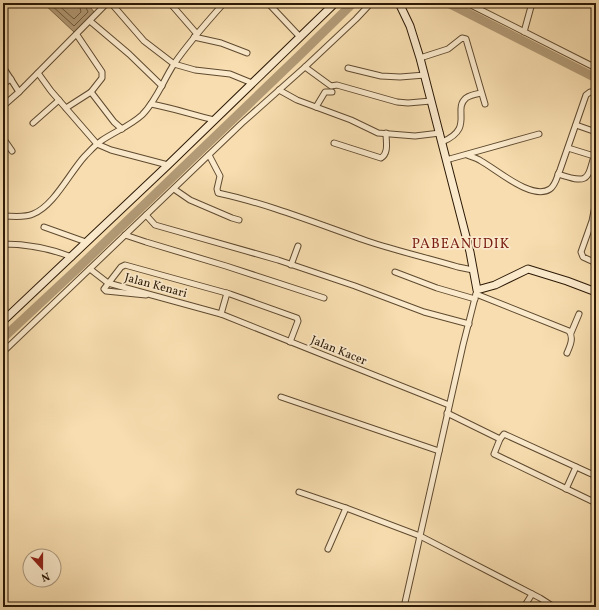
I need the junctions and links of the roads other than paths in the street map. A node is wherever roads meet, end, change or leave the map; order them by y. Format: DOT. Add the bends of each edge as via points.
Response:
graph roads {
  1 [pos="107,3"];
  2 [pos="111,3"];
  3 [pos="170,3"];
  4 [pos="224,3"];
  5 [pos="268,3"];
  6 [pos="335,3"];
  7 [pos="371,3"];
  8 [pos="399,3"];
  9 [pos="467,3"];
  10 [pos="532,3"];
  11 [pos="90,21"];
  12 [pos="524,32"];
  13 [pos="77,35"];
  14 [pos="196,35"];
  15 [pos="300,37"];
  16 [pos="247,53"];
  17 [pos="420,58"];
  18 [pos="174,64"];
  19 [pos="3,67"];
  20 [pos="305,67"];
  21 [pos="348,68"];
  22 [pos="596,68"];
  23 [pos="38,73"];
  24 [pos="425,75"];
  25 [pos="11,79"];
  26 [pos="252,83"];
  27 [pos="3,84"];
  28 [pos="162,86"];
  29 [pos="279,90"];
  30 [pos="19,92"];
  31 [pos="90,92"];
  32 [pos="332,92"];
  33 [pos="481,93"];
  34 [pos="596,93"];
  35 [pos="59,100"];
  36 [pos="431,101"];
  37 [pos="151,104"];
  38 [pos="484,104"];
  39 [pos="3,106"];
  40 [pos="316,107"];
  41 [pos="66,108"];
  42 [pos="215,120"];
  43 [pos="33,123"];
  44 [pos="576,125"];
  45 [pos="122,129"];
  46 [pos="596,132"];
  47 [pos="386,133"];
  48 [pos="440,133"];
  49 [pos="540,134"];
  50 [pos="3,138"];
  51 [pos="442,142"];
  52 [pos="334,143"];
  53 [pos="97,144"];
  54 [pos="568,148"];
  55 [pos="596,149"];
  56 [pos="12,151"];
  57 [pos="209,155"];
  58 [pos="467,155"];
  59 [pos="594,156"];
  60 [pos="446,160"];
  61 [pos="168,165"];
  62 [pos="558,174"];
  63 [pos="174,189"];
  64 [pos="596,201"];
  65 [pos="146,215"];
  66 [pos="3,216"];
  67 [pos="239,220"];
  68 [pos="44,226"];
  69 [pos="125,235"];
  70 [pos="86,242"];
  71 [pos="3,244"];
  72 [pos="298,246"];
  73 [pos="72,257"];
  74 [pos="596,263"];
  75 [pos="291,265"];
  76 [pos="90,269"];
  77 [pos="473,270"];
  78 [pos="395,272"];
  79 [pos="108,283"];
  80 [pos="596,292"];
  81 [pos="227,293"];
  82 [pos="476,294"];
  83 [pos="164,297"];
  84 [pos="324,298"];
  85 [pos="221,314"];
  86 [pos="579,314"];
  87 [pos="3,321"];
  88 [pos="469,324"];
  89 [pos="571,333"];
  90 [pos="290,342"];
  91 [pos="3,352"];
  92 [pos="567,353"];
  93 [pos="281,397"];
  94 [pos="449,405"];
  95 [pos="447,414"];
  96 [pos="500,439"];
  97 [pos="439,451"];
  98 [pos="576,467"];
  99 [pos="596,476"];
  100 [pos="566,489"];
  101 [pos="299,492"];
  102 [pos="596,503"];
  103 [pos="346,508"];
  104 [pos="420,536"];
  105 [pos="328,549"];
  106 [pos="532,594"];
  107 [pos="404,607"];
  108 [pos="524,607"];
  109 [pos="554,607"];
  1 -- 11 [label="street"];
  2 -- 18 [label="street" via="144,41"];
  3 -- 14 [label="street"];
  4 -- 14 [label="street"];
  5 -- 15 [label="street"];
  6 -- 15 [label="street"];
  7 -- 20 [label="street"];
  8 -- 17 [label="street" via="410,26"];
  9 -- 12 [label="street"];
  10 -- 12 [label="street"];
  11 -- 13 [label="street"];
  11 -- 28 [label="street"];
  12 -- 22 [label="street"];
  13 -- 23 [label="street"];
  13 -- 31 [label="street" via="102,72 102,78"];
  14 -- 16 [label="street"];
  14 -- 18 [label="street"];
  15 -- 26 [label="street"];
  17 -- 24 [label="street"];
  17 -- 33 [label="street" via="448,49 462,38 466,39"];
  18 -- 26 [label="street" via="210,73 230,74"];
  18 -- 28 [label="street"];
  19 -- 25 [label="street"];
  20 -- 29 [label="street"];
  20 -- 36 [label="street" via="331,86 337,85 397,102"];
  21 -- 24 [label="street" via="381,76"];
  23 -- 30 [label="street"];
  23 -- 35 [label="street"];
  24 -- 36 [label="street"];
  25 -- 27 [label="street"];
  25 -- 30 [label="street"];
  26 -- 42 [label="street"];
  28 -- 37 [label="street"];
  29 -- 40 [label="street"];
  29 -- 57 [label="street"];
  30 -- 39 [label="street"];
  31 -- 41 [label="street"];
  31 -- 45 [label="street"];
  32 -- 40 [label="street" via="325,92"];
  33 -- 38 [label="street"];
  33 -- 51 [label="street" via="464,100 461,106 462,120 457,134"];
  34 -- 44 [label="street" via="590,92 586,95"];
  35 -- 41 [label="street"];
  35 -- 43 [label="street"];
  36 -- 48 [label="street"];
  37 -- 42 [label="street"];
  37 -- 45 [label="street" via="142,115"];
  40 -- 47 [label="street" via="378,133"];
  41 -- 53 [label="street"];
  42 -- 61 [label="street"];
  44 -- 46 [label="street"];
  44 -- 54 [label="street"];
  45 -- 53 [label="street"];
  47 -- 48 [label="street" via="412,136"];
  47 -- 52 [label="street" via="386,151 381,158"];
  48 -- 51 [label="street"];
  49 -- 58 [label="street"];
  50 -- 56 [label="street"];
  51 -- 60 [label="street"];
  53 -- 61 [label="street"];
  53 -- 66 [label="street" via="39,211 29,216"];
  54 -- 59 [label="street"];
  54 -- 62 [label="street"];
  55 -- 59 [label="street"];
  57 -- 63 [label="street"];
  57 -- 77 [label="street" via="220,176 218,193 297,215 369,242"];
  58 -- 60 [label="street"];
  58 -- 62 [label="street" via="530,190 545,191 555,182"];
  59 -- 62 [label="street" via="586,178 581,180"];
  60 -- 77 [label="street"];
  61 -- 70 [label="street"];
  63 -- 65 [label="street"];
  63 -- 67 [label="street" via="190,200"];
  64 -- 74 [label="street" via="592,222 581,252 585,258"];
  65 -- 69 [label="street"];
  65 -- 75 [label="street" via="155,225"];
  68 -- 70 [label="street"];
  69 -- 76 [label="street"];
  69 -- 84 [label="street"];
  70 -- 73 [label="street"];
  71 -- 73 [label="street" via="45,248"];
  72 -- 75 [label="street"];
  73 -- 87 [label="street"];
  75 -- 88 [label="street" via="424,312"];
  76 -- 79 [label="street, Jalan Kenari"];
  76 -- 91 [label="street"];
  77 -- 82 [label="street"];
  78 -- 82 [label="street" via="436,288"];
  79 -- 81 [label="street" via="125,265"];
  79 -- 83 [label="street, Jalan Kenari"];
  79 -- 83 [label="street" via="104,290"];
  80 -- 82 [label="street" via="528,269"];
  81 -- 85 [label="street"];
  81 -- 90 [label="street" via="297,318"];
  82 -- 88 [label="street"];
  82 -- 89 [label="street"];
  83 -- 85 [label="street, Jalan Kenari"];
  85 -- 90 [label="street, Jalan Kacer"];
  86 -- 89 [label="street"];
  88 -- 94 [label="street"];
  89 -- 92 [label="street" via="572,340"];
  90 -- 94 [label="street, Jalan Kacer"];
  93 -- 97 [label="street"];
  94 -- 95 [label="street"];
  95 -- 96 [label="street"];
  95 -- 97 [label="street"];
  96 -- 98 [label="street" via="504,434"];
  96 -- 100 [label="street" via="494,454 496,456"];
  97 -- 104 [label="street"];
  98 -- 99 [label="street"];
  98 -- 100 [label="street"];
  100 -- 102 [label="street"];
  101 -- 103 [label="street"];
  103 -- 104 [label="street"];
  103 -- 105 [label="street"];
  104 -- 106 [label="street"];
  104 -- 107 [label="street"];
  106 -- 108 [label="street"];
  106 -- 109 [label="street"];
}
